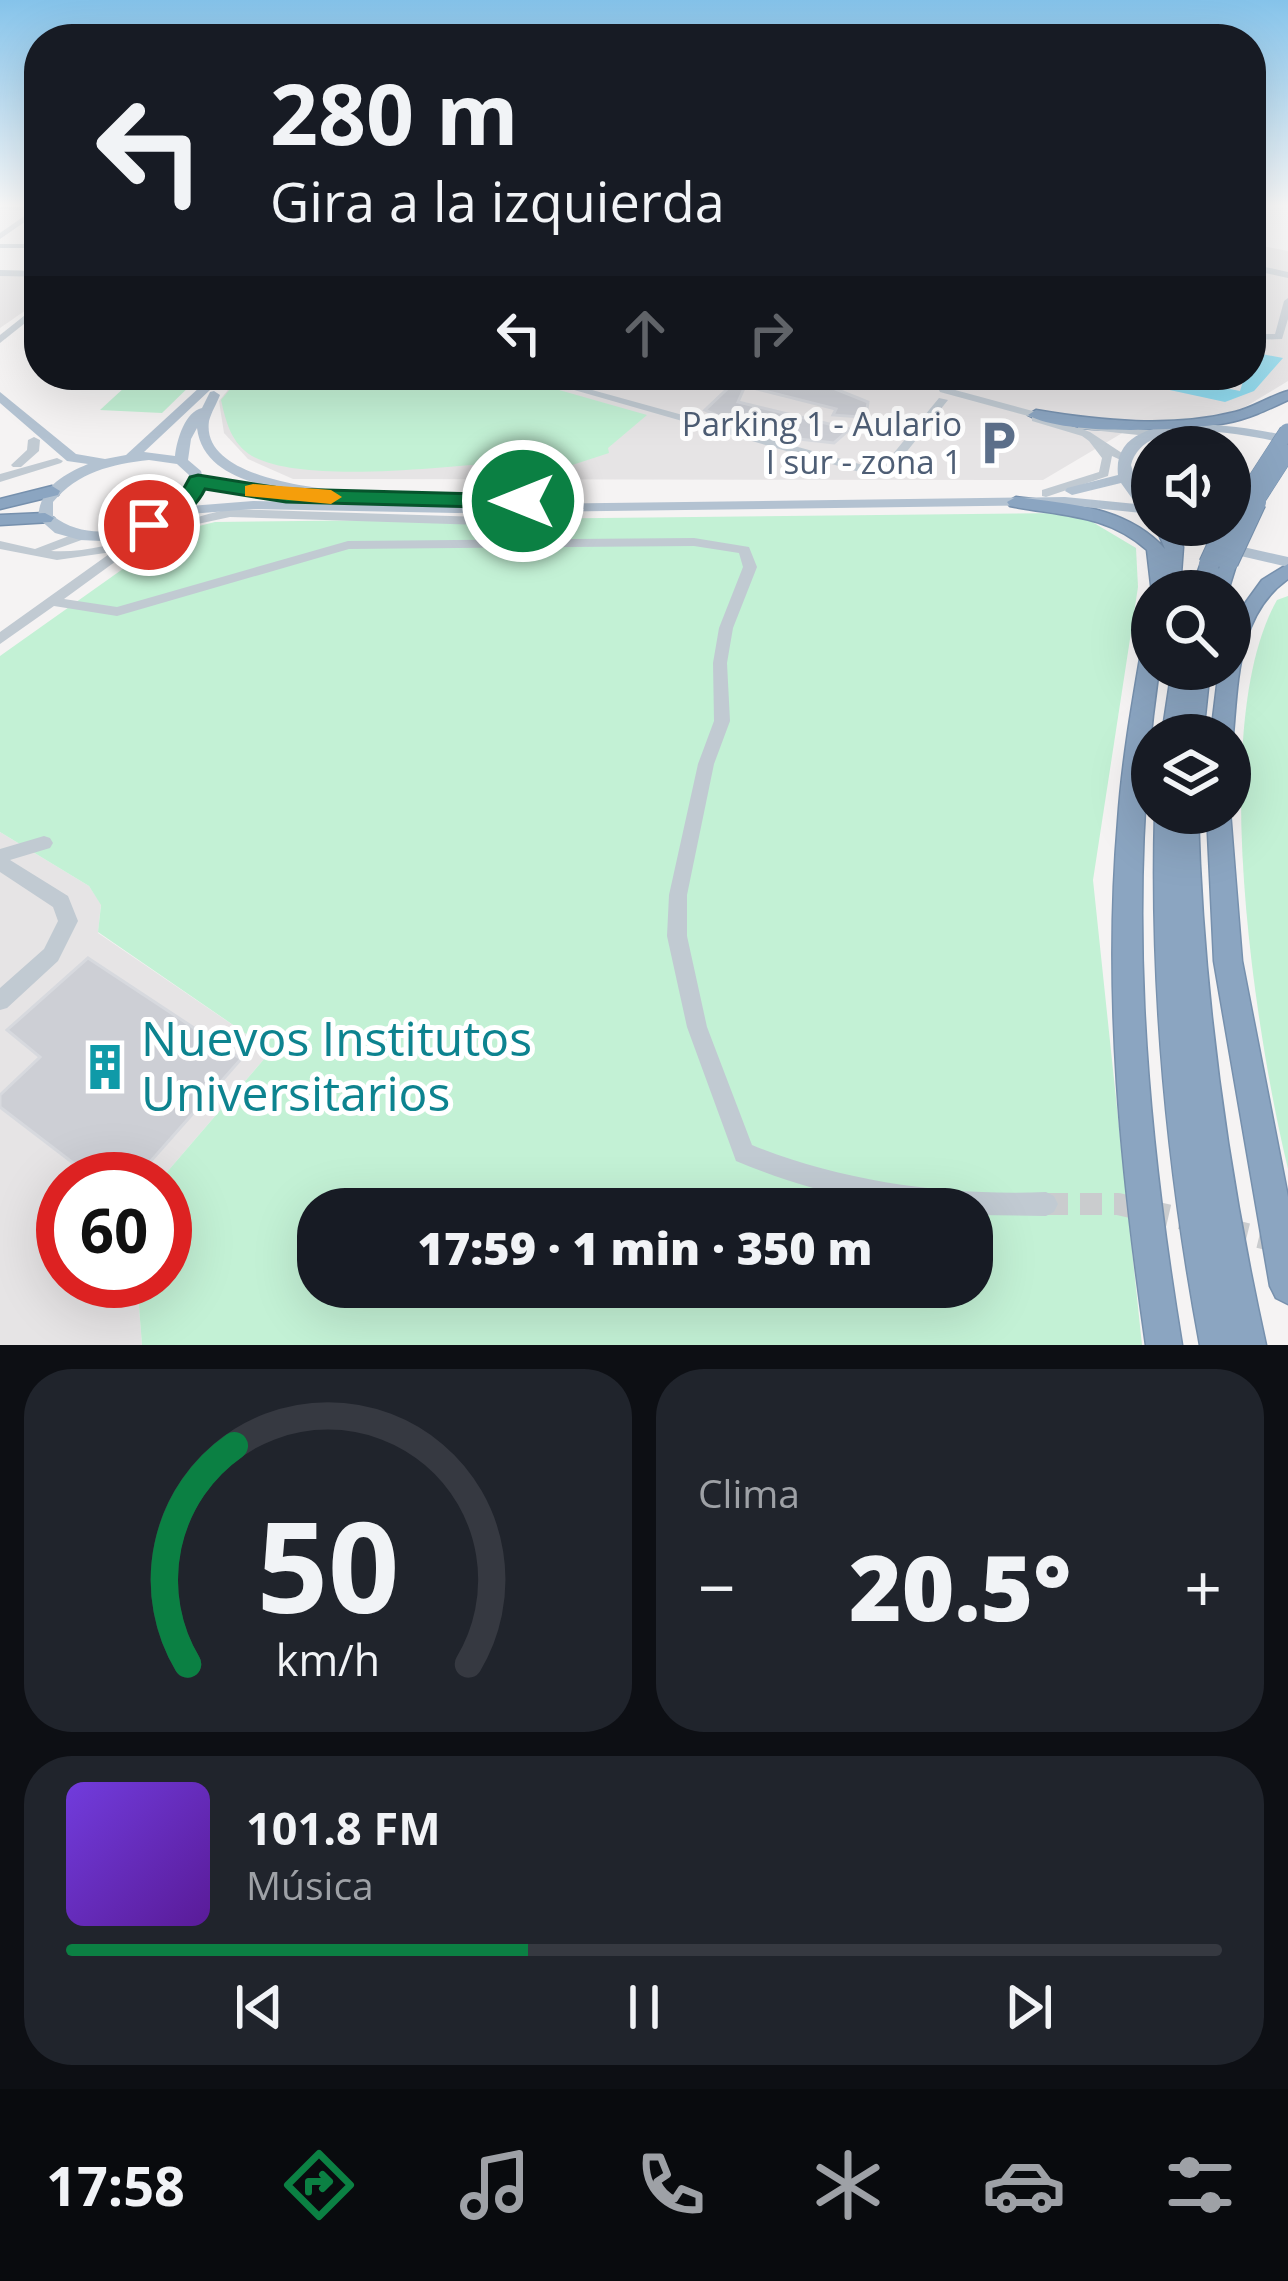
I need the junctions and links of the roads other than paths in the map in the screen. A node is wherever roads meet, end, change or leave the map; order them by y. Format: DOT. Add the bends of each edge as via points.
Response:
graph roads {
  1 [pos="1288,301"];
  2 [pos="1266,337"];
  3 [pos="204,390"];
  4 [pos="218,390"];
  5 [pos="581,390"];
  6 [pos="948,394"];
  7 [pos="214,395"];
  8 [pos="0,396"];
  9 [pos="1288,396"];
  10 [pos="0,407"];
  11 [pos="1036,415"];
  12 [pos="1059,424"];
  13 [pos="1207,426"];
  14 [pos="1230,426"];
  15 [pos="1131,431"];
  16 [pos="1288,431"];
  17 [pos="1251,433"];
  18 [pos="34,440"];
  19 [pos="1288,440"];
  20 [pos="1131,451"];
  21 [pos="1288,452"];
  22 [pos="130,458"];
  23 [pos="1125,458"];
  24 [pos="57,460"];
  25 [pos="111,461"];
  26 [pos="181,461"];
  27 [pos="0,476"];
  28 [pos="1125,477"];
  29 [pos="198,482"];
  30 [pos="1131,485"];
  31 [pos="59,486"];
  32 [pos="1251,487"];
  33 [pos="1046,493"];
  34 [pos="370,498"];
  35 [pos="1016,502"];
  36 [pos="0,504"];
  37 [pos="598,504"];
  38 [pos="546,505"];
  39 [pos="1131,508"];
  40 [pos="177,511"];
  41 [pos="0,520"];
  42 [pos="48,521"];
  43 [pos="482,521"];
  44 [pos="82,535"];
  45 [pos="0,545"];
  46 [pos="119,546"];
  47 [pos="1220,546"];
  48 [pos="1223,546"];
  49 [pos="38,553"];
  50 [pos="1219,563"];
  51 [pos="1288,566"];
  52 [pos="1160,570"];
  53 [pos="1214,570"];
  54 [pos="1219,570"];
  55 [pos="1288,587"];
  56 [pos="1251,600"];
  57 [pos="55,602"];
  58 [pos="1251,616"];
  59 [pos="0,639"];
  60 [pos="1146,690"];
  61 [pos="1167,834"];
  62 [pos="1186,834"];
  63 [pos="1220,834"];
  64 [pos="0,860"];
  65 [pos="29,881"];
  66 [pos="0,1000"];
  67 [pos="1046,1204"];
  68 [pos="1288,1286"];
  69 [pos="1164,1345"];
  70 [pos="1218,1345"];
  71 [pos="1248,1345"];
  1 -- 2 [label="street" via="1279,337"];
  3 -- 22 [label="main road"];
  4 -- 7 [label="main road"];
  5 -- 6 [label="street" via="863,469 892,463"];
  6 -- 11 [label="street"];
  6 -- 12 [label="street"];
  7 -- 26 [label="main road" via="191,423"];
  7 -- 34 [label="main road" via="202,433 232,469 293,490"];
  8 -- 25 [label="main road" via="72,458"];
  9 -- 11 [label="highway" via="1242,416 1096,425"];
  9 -- 13 [label="highway"];
  9 -- 14 [label="highway"];
  10 -- 18 [label="main road"];
  11 -- 15 [label="street"];
  12 -- 23 [label="street"];
  12 -- 33 [label="street" via="1097,444 1109,464 1089,483"];
  16 -- 32 [label="highway, bridge"];
  17 -- 19 [label="main road"];
  18 -- 24 [label="main road"];
  18 -- 27 [label="street" via="28,458"];
  20 -- 23 [label="main road"];
  21 -- 50 [label="highway, bridge"];
  22 -- 25 [label="main road"];
  22 -- 26 [label="main road"];
  23 -- 28 [label="main road"];
  24 -- 27 [label="street"];
  24 -- 31 [label="main road"];
  25 -- 31 [label="main road"];
  26 -- 29 [label="main road"];
  28 -- 30 [label="main road"];
  28 -- 33 [label="main road"];
  29 -- 34 [label="main road"];
  29 -- 40 [label="main road"];
  31 -- 36 [label="highway"];
  31 -- 42 [label="main road"];
  33 -- 37 [label="main road"];
  34 -- 38 [label="main road"];
  35 -- 37 [label="main road"];
  35 -- 39 [label="main road"];
  35 -- 52 [label="highway" via="1086,511 1135,531 1156,549"];
  37 -- 38 [label="main road"];
  38 -- 40 [label="main road"];
  40 -- 44 [label="main road" via="132,530"];
  41 -- 42 [label="highway"];
  42 -- 44 [label="main road"];
  42 -- 49 [label="street" via="51,535"];
  43 -- 46 [label="street" via="230,514 190,519"];
  44 -- 49 [label="street"];
  45 -- 49 [label="street"];
  46 -- 49 [label="street"];
  46 -- 57 [label="street"];
  47 -- 51 [label="main road"];
  48 -- 50 [label="highway, bridge"];
  50 -- 53 [label="highway"];
  50 -- 54 [label="highway"];
  51 -- 56 [label="highway"];
  55 -- 58 [label="highway"];
  57 -- 59 [label="street"];
  57 -- 67 [label="street" via="117,612 348,545 724,542 751,558 725,628 722,721 678,895 677,936 697,1027 744,1153 778,1170 1009,1208"];
  60 -- 69 [label="highway" via="1124,915 1140,1173"];
  61 -- 70 [label="highway" via="1178,1077"];
  62 -- 71 [label="highway" via="1201,1065"];
  63 -- 68 [label="highway" via="1228,961"];
  64 -- 65 [label="street"];
  64 -- 65 [label="street" via="44,843"];
  65 -- 66 [label="street" via="61,902 66,933"];
}
